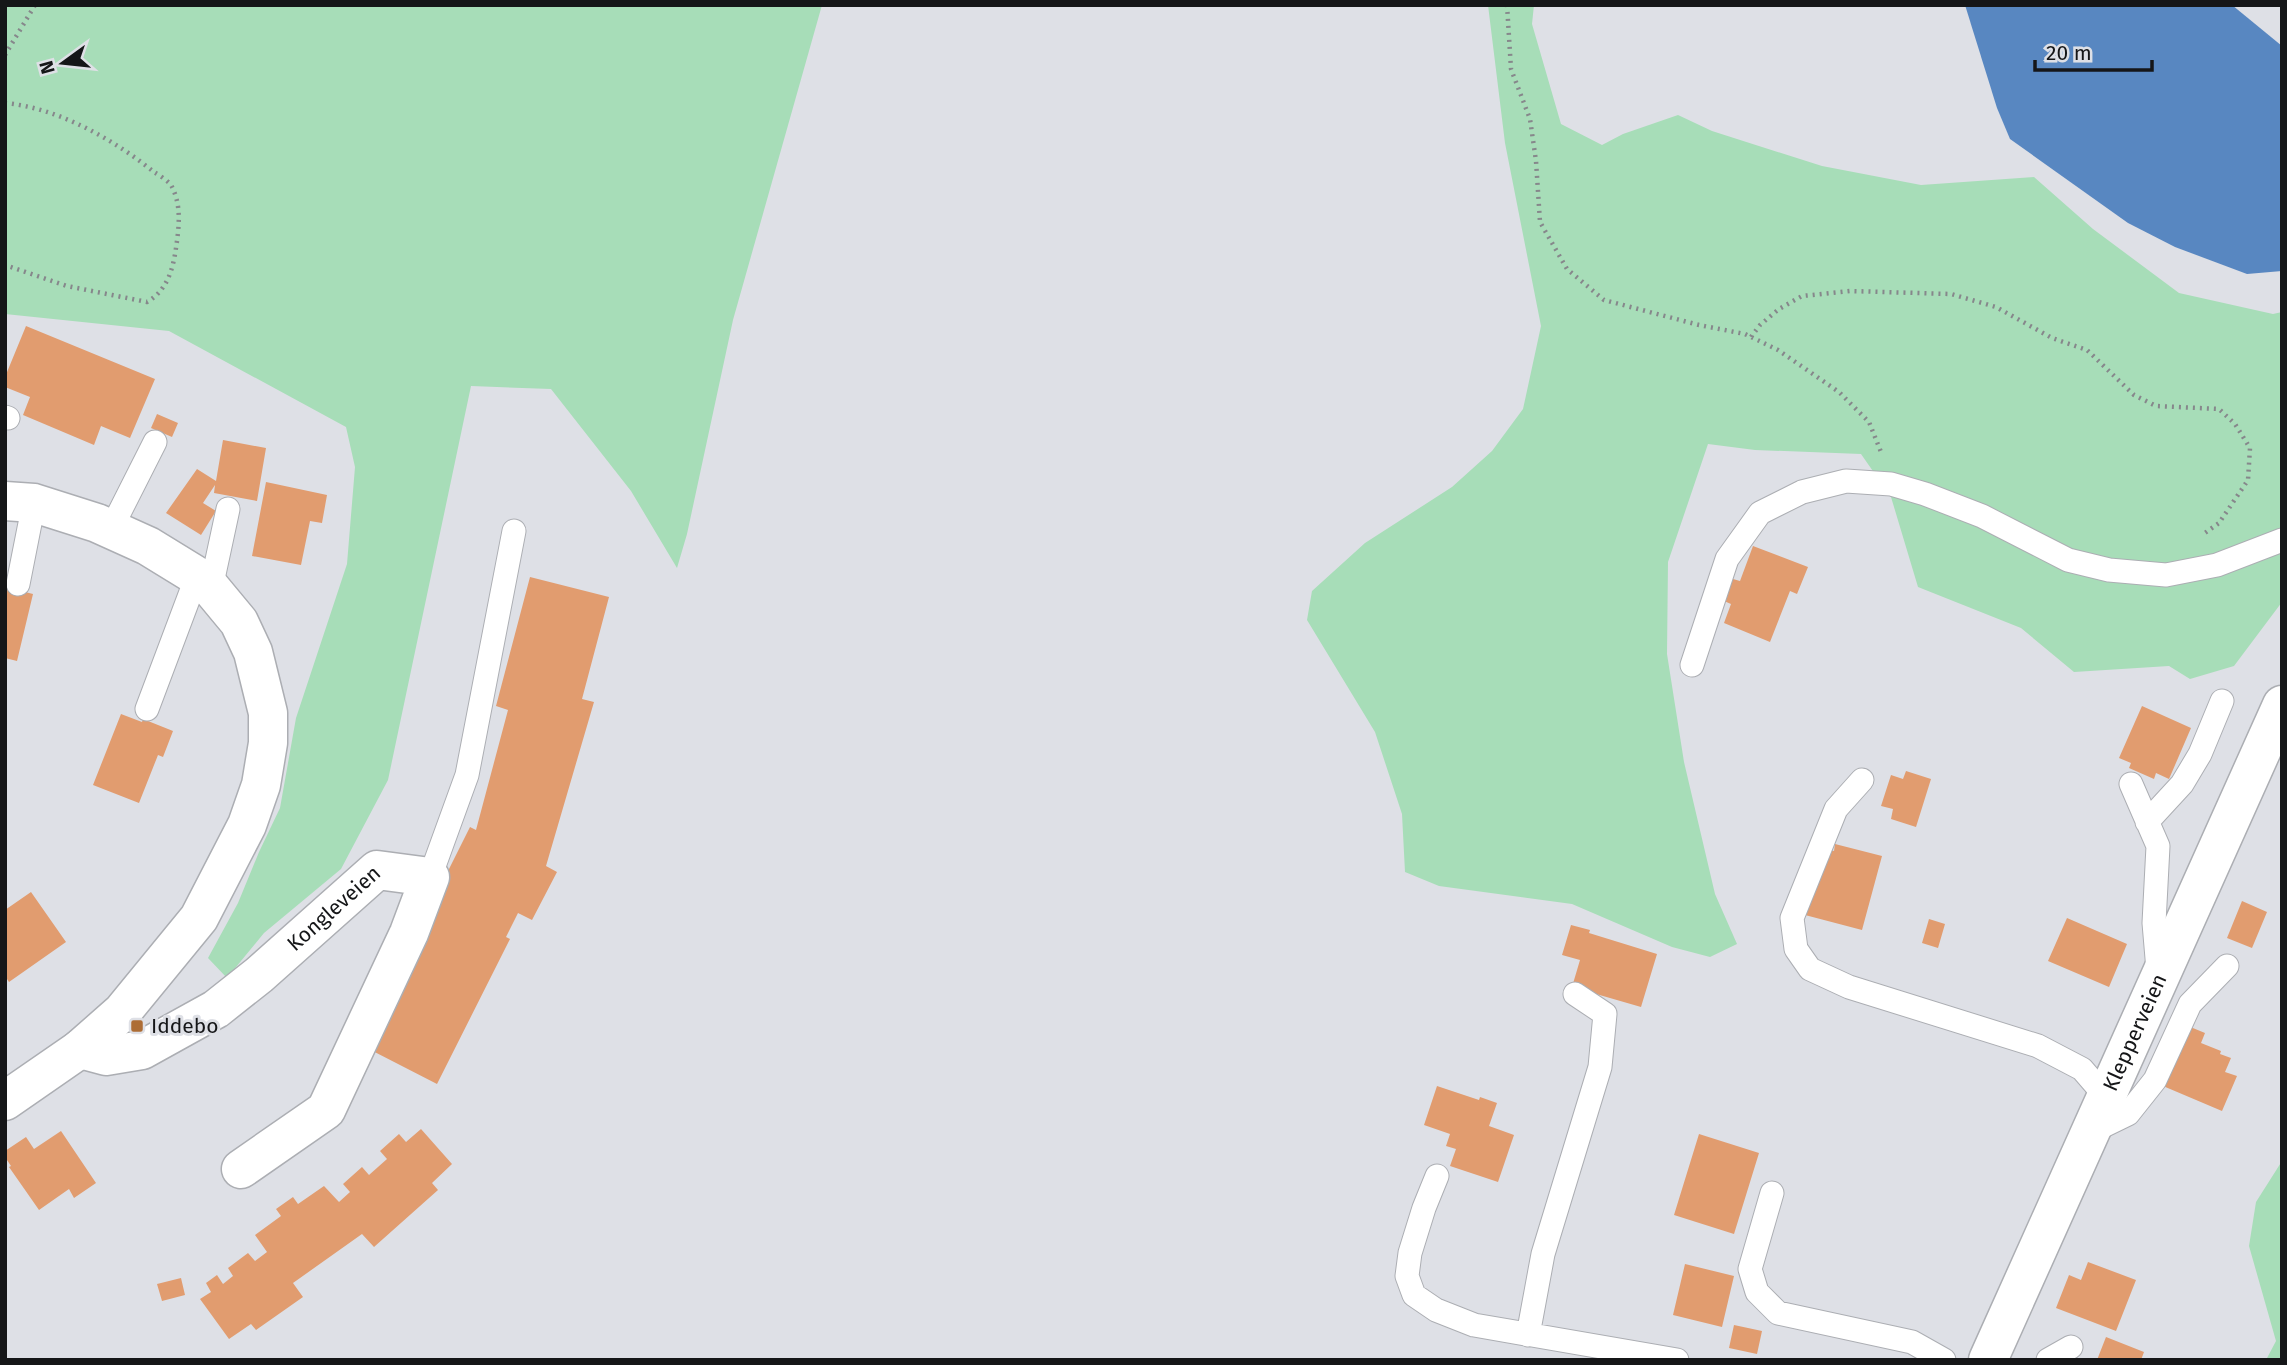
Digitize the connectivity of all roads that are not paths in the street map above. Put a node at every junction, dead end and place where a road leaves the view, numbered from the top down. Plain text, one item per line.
1 (155, 442) dead end
2 (20, 502) edge
3 (228, 509) dead end
4 (111, 529) junction
5 (514, 531) dead end
6 (2282, 540) edge
7 (204, 582) junction
8 (18, 584) dead end
9 (1692, 665) dead end
10 (2222, 701) dead end
11 (2282, 705) edge
12 (147, 709) dead end
13 (1863, 780) dead end
14 (2131, 784) dead end
15 (2147, 822) junction
16 (430, 877) junction
17 (2227, 966) dead end
18 (2159, 981) junction
19 (1575, 994) dead end
20 (80, 1049) junction
21 (2107, 1098) junction
22 (5, 1101) edge
23 (2091, 1132) junction
24 (242, 1169) dead end
25 (1437, 1176) dead end
26 (1772, 1193) dead end
27 (1528, 1335) junction
28 (2071, 1347) dead end
29 (1677, 1360) edge
30 (1944, 1360) edge
31 (1988, 1360) edge
32 (2048, 1360) edge

1 - 4 lane
2 - 4 street
2 - 8 lane
3 - 7 lane
4 - 7 street
5 - 16 lane
6 - 9 lane
7 - 12 lane
7 - 20 street
10 - 15 lane
11 - 18 street, Klepperveien
13 - 21 lane
14 - 15 lane
15 - 18 lane
16 - 20 street, Kongleveien
16 - 24 street
17 - 23 lane
18 - 21 street, Klepperveien
19 - 27 lane
20 - 22 street
21 - 23 street, Klepperveien
23 - 31 street, Klepperveien
25 - 27 lane
26 - 30 lane
27 - 29 lane
28 - 32 lane

